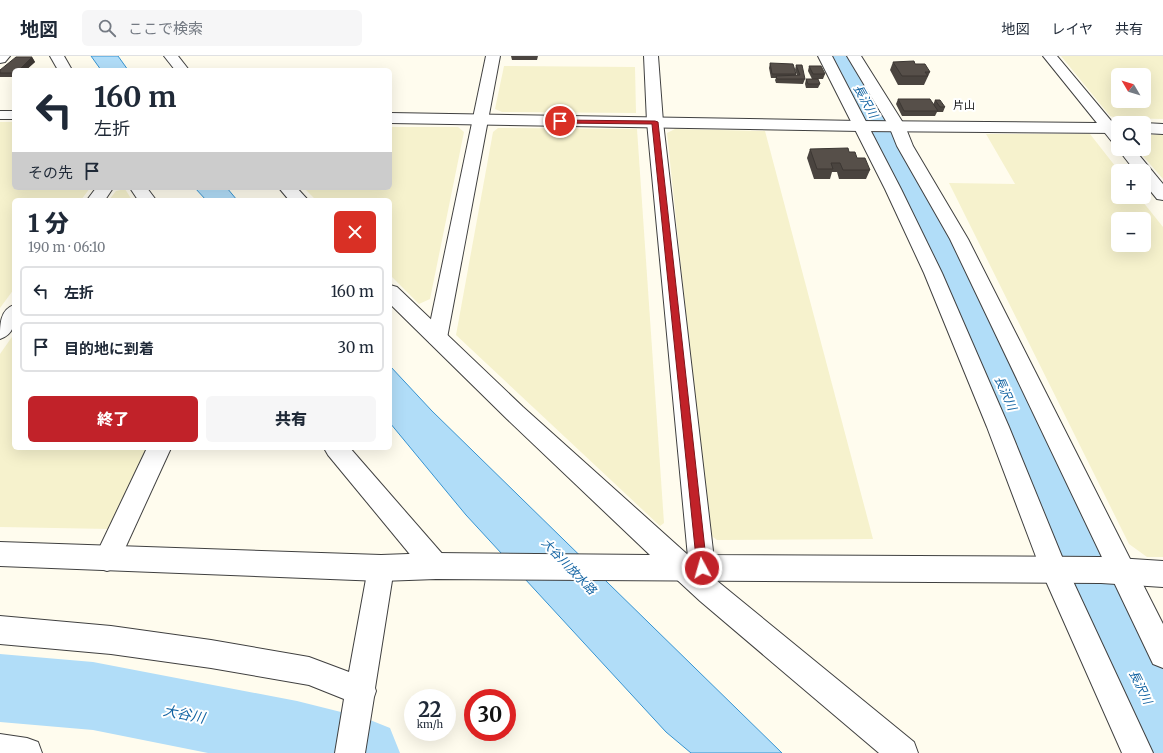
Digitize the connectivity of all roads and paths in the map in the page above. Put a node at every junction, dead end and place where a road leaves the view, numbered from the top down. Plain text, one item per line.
1 (3, 56) edge
2 (57, 56) edge
3 (170, 56) edge
4 (493, 56) edge
5 (651, 56) edge
6 (825, 56) edge
7 (854, 56) edge
8 (1050, 56) edge
9 (0, 59) edge
10 (64, 68) edge
11 (180, 68) edge
12 (0, 115) edge
13 (12, 115) edge
14 (392, 118) edge
15 (480, 120) junction
16 (655, 122) junction
17 (863, 126) junction
18 (894, 126) junction
19 (1111, 127) edge
20 (1151, 128) edge
21 (1163, 129) edge
22 (1111, 132) edge
23 (1132, 156) edge
24 (1138, 164) edge
25 (1151, 180) edge
26 (289, 190) edge
27 (1163, 195) edge
28 (297, 198) edge
29 (392, 294) edge
30 (12, 315) edge
31 (0, 331) edge
32 (437, 338) junction
33 (158, 450) edge
34 (338, 450) edge
35 (0, 554) edge
36 (107, 559) junction
37 (436, 566) junction
38 (381, 568) junction
39 (692, 568) junction
40 (1057, 570) junction
41 (1112, 571) junction
42 (1163, 574) edge
43 (0, 630) edge
44 (1163, 654) edge
45 (362, 691) junction
46 (0, 749) edge
47 (27, 753) edge
48 (350, 753) edge
49 (903, 753) edge
50 (1138, 753) edge

1 - 9 street
2 - 10 street
3 - 11 street
4 - 15 street
5 - 16 street
6 - 17 street
7 - 18 street
8 - 19 street
12 - 13 street
14 - 15 street
15 - 16 street
15 - 32 street
16 - 17 street
16 - 39 street
17 - 18 street
17 - 40 street
18 - 22 street
18 - 41 street
20 - 21 street
23 - 24 street
25 - 27 street
26 - 28 street
29 - 32 street
30 - 31 street
32 - 39 street
33 - 36 street
34 - 37 street
35 - 36 street
36 - 38 street
37 - 38 street
37 - 39 street
38 - 45 street
39 - 40 street
39 - 49 street
40 - 41 street
40 - 50 street
41 - 42 street
41 - 44 street
43 - 45 street
45 - 48 street
46 - 47 street

